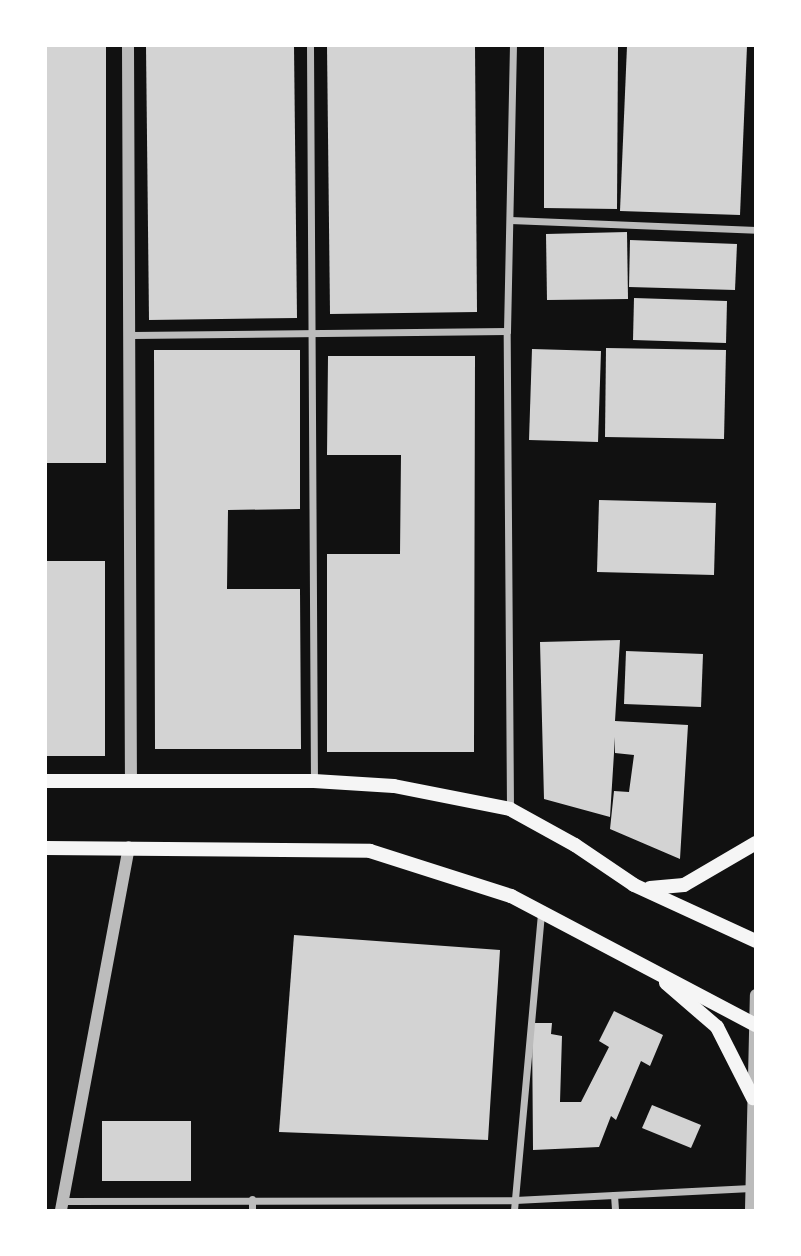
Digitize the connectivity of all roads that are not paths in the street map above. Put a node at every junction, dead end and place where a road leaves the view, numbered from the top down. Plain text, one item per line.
1 (128, 46) edge
2 (310, 46) edge
3 (513, 46) edge
4 (510, 220) junction
5 (755, 230) edge
6 (507, 331) junction
7 (313, 333) junction
8 (132, 335) junction
9 (131, 781) junction
10 (314, 781) junction
11 (46, 782) edge
12 (510, 809) junction
13 (755, 843) edge
14 (129, 847) junction
15 (46, 848) edge
16 (634, 885) junction
17 (541, 912) junction
18 (755, 941) edge
19 (644, 963) junction
20 (755, 995) edge
21 (754, 1024) edge
22 (752, 1098) junction
23 (751, 1188) junction
24 (614, 1195) junction
25 (252, 1199) junction
26 (515, 1200) junction
27 (62, 1206) edge
28 (252, 1210) edge
29 (513, 1210) edge
30 (615, 1210) edge
31 (751, 1210) edge

1 - 8 street
2 - 7 street
3 - 4 street
4 - 5 street
4 - 6 street
6 - 7 street
6 - 12 street
7 - 8 street
7 - 10 street
8 - 9 street
9 - 10 main road
9 - 11 main road
10 - 12 main road
12 - 16 main road
13 - 16 main road
14 - 15 main road
14 - 17 main road
14 - 27 street
16 - 18 main road
17 - 19 main road
17 - 26 street
19 - 21 main road
19 - 22 main road
20 - 21 street
21 - 22 street
22 - 23 street
23 - 24 street
23 - 31 street
24 - 26 street
24 - 30 street
25 - 26 street
25 - 27 street
25 - 28 street
26 - 29 street

